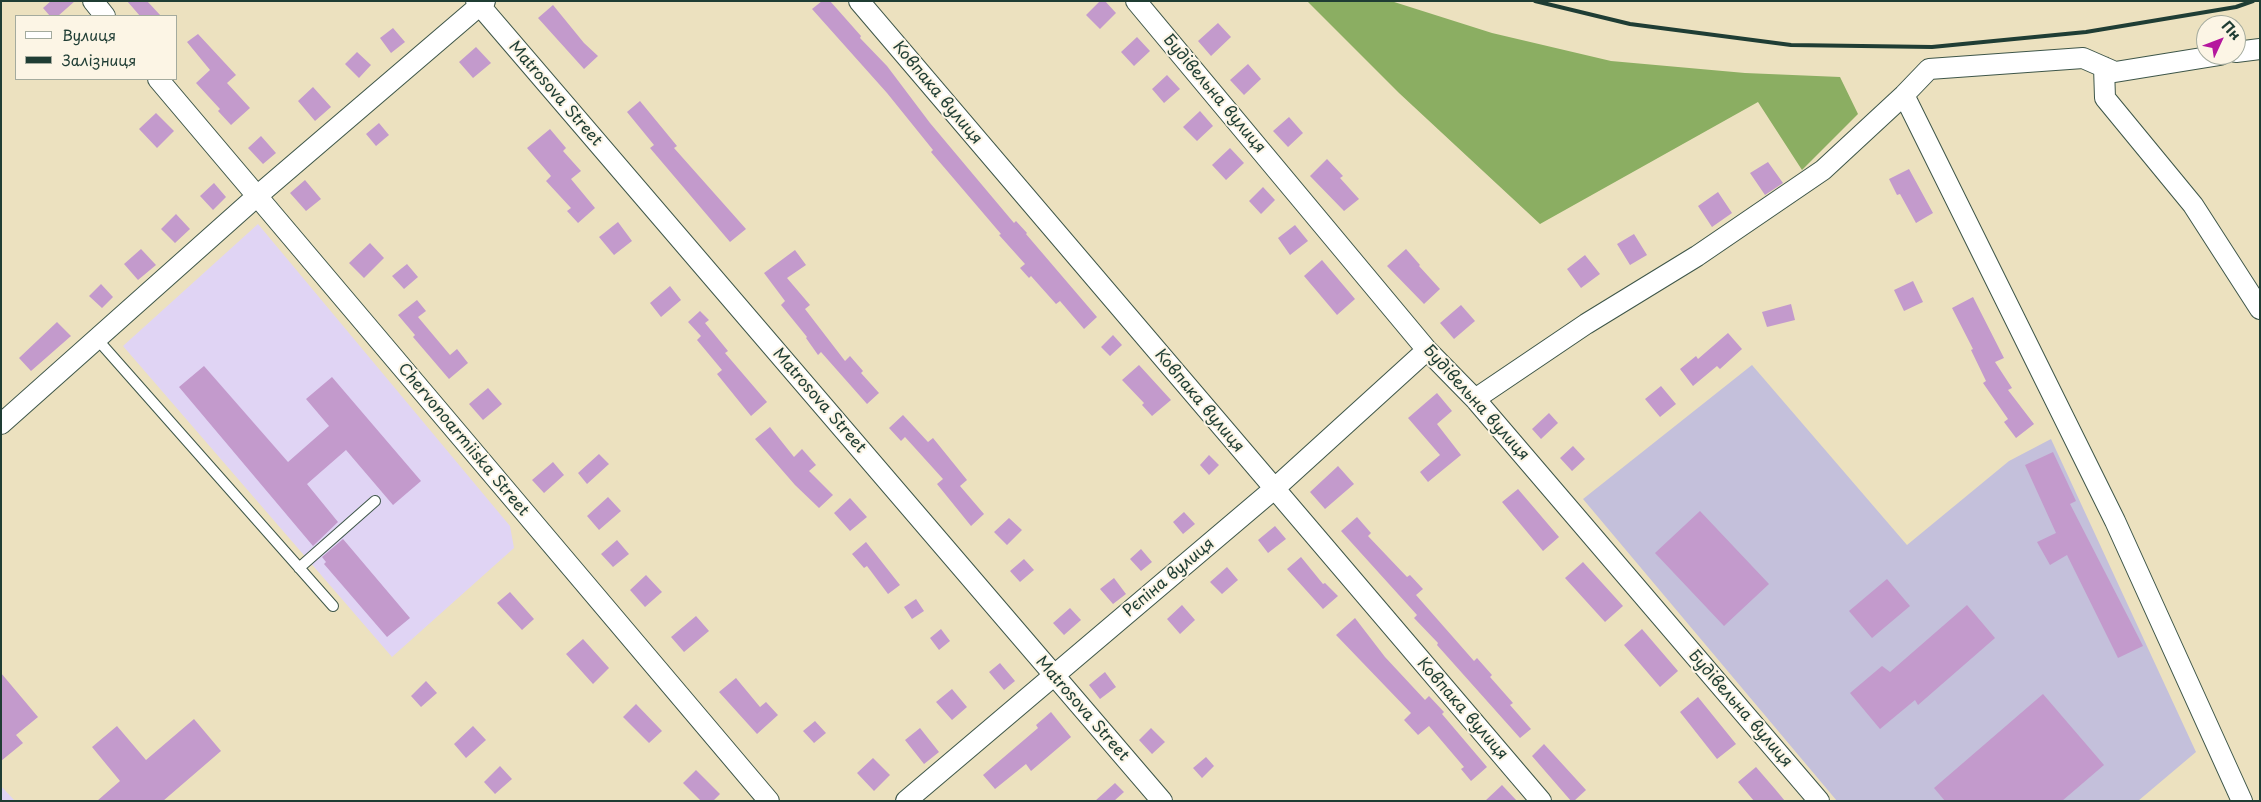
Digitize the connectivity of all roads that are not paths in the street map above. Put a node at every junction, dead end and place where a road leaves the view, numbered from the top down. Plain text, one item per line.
1 (93, 1) edge
2 (859, 1) edge
3 (1136, 1) edge
4 (480, 3) edge
5 (105, 15) edge
6 (2260, 49) edge
7 (2246, 51) edge
8 (2196, 59) edge
9 (2104, 67) junction
10 (159, 80) edge
11 (1904, 95) junction
12 (256, 196) junction
13 (2260, 309) edge
14 (97, 339) junction
15 (1427, 350) junction
16 (1475, 399) junction
17 (1, 424) edge
18 (1274, 489) junction
19 (374, 500) dead end
20 (299, 568) junction
21 (333, 606) dead end
22 (1054, 676) junction
23 (769, 801) edge
24 (906, 801) edge
25 (1162, 801) edge
26 (1541, 801) edge
27 (1819, 801) edge
28 (2242, 801) edge

1 - 5 street
2 - 18 street, Ковпака вулиця
3 - 15 street, Будівельна вулиця
4 - 12 street
4 - 22 street, Matrosova Street
6 - 7 street
8 - 9 street
9 - 11 street
9 - 13 street
10 - 12 street, Chervonoarmiiska Street
11 - 16 street
11 - 28 street
12 - 14 street
12 - 23 street, Chervonoarmiiska Street
14 - 17 street
14 - 20 lane
15 - 16 street, Будівельна вулиця
15 - 18 street, Рєпіна вулиця
16 - 27 street, Будівельна вулиця
18 - 22 street, Рєпіна вулиця
18 - 26 street, Ковпака вулиця
19 - 20 lane
20 - 21 lane
22 - 24 street, Рєпіна вулиця
22 - 25 street, Matrosova Street

